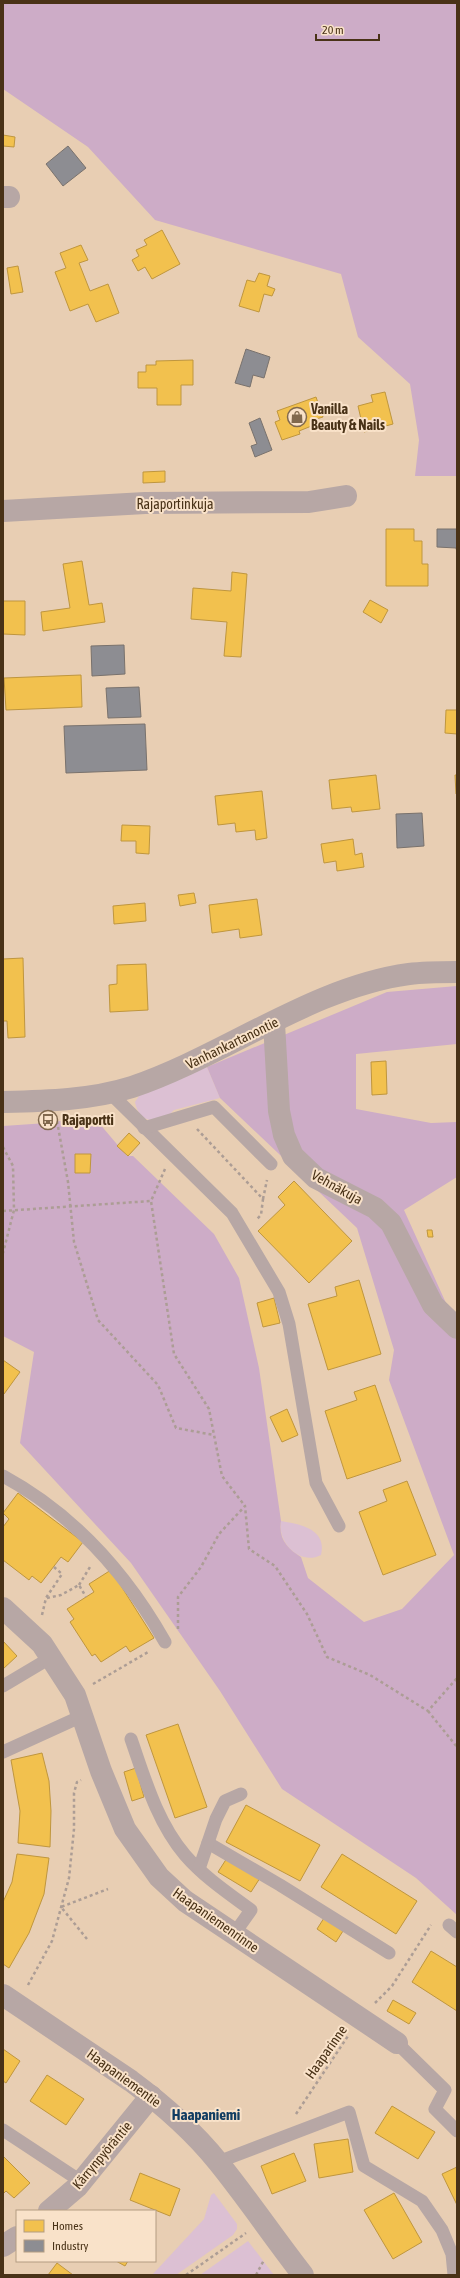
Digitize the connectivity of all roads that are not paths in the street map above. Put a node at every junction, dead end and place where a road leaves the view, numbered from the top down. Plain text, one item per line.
1 (346, 496) dead end
2 (3, 511) edge
3 (457, 972) edge
4 (274, 1023) junction
5 (109, 1092) junction
6 (3, 1102) edge
7 (144, 1128) junction
8 (271, 1164) dead end
9 (457, 1328) edge
10 (3, 1476) edge
11 (339, 1526) dead end
12 (3, 1608) edge
13 (165, 1642) road end
14 (50, 1658) junction
15 (3, 1686) edge
16 (82, 1716) junction
17 (131, 1739) dead end
18 (3, 1752) edge
19 (241, 1794) dead end
20 (208, 1843) junction
21 (199, 1869) junction
22 (234, 1934) junction
23 (389, 1953) dead end
24 (8, 1998) edge
25 (397, 2043) joint
26 (152, 2096) junction
27 (3, 2130) edge
28 (457, 2131) edge
29 (218, 2162) junction
30 (82, 2182) junction
31 (50, 2210) edge
32 (16, 2238) edge
33 (3, 2246) edge
34 (303, 2275) edge
35 (454, 2275) edge

1 - 2 street, Rajaportinkuja
3 - 4 street, Vanhankartanontie
4 - 5 street, Vanhankartanontie
4 - 9 street, Vehnäkuja
5 - 6 street, Vanhankartanontie
5 - 7 lane
7 - 8 lane
7 - 11 lane
10 - 13 lane
12 - 14 street, Haapaniemenrinne
14 - 15 lane
14 - 16 street, Haapaniemenrinne
16 - 18 lane
16 - 22 street, Haapaniemenrinne
17 - 21 lane
19 - 20 lane
20 - 21 lane
20 - 23 lane
21 - 22 lane
22 - 25 street, Haapaniemenrinne
24 - 26 street, Haapaniementie
25 - 28 lane
26 - 29 street, Haapaniementie
26 - 30 street, Kärrynpyöräntie
27 - 30 lane
29 - 34 street, Haapaniementie
29 - 35 lane
30 - 31 street, Kärrynpyöräntie
32 - 33 street

